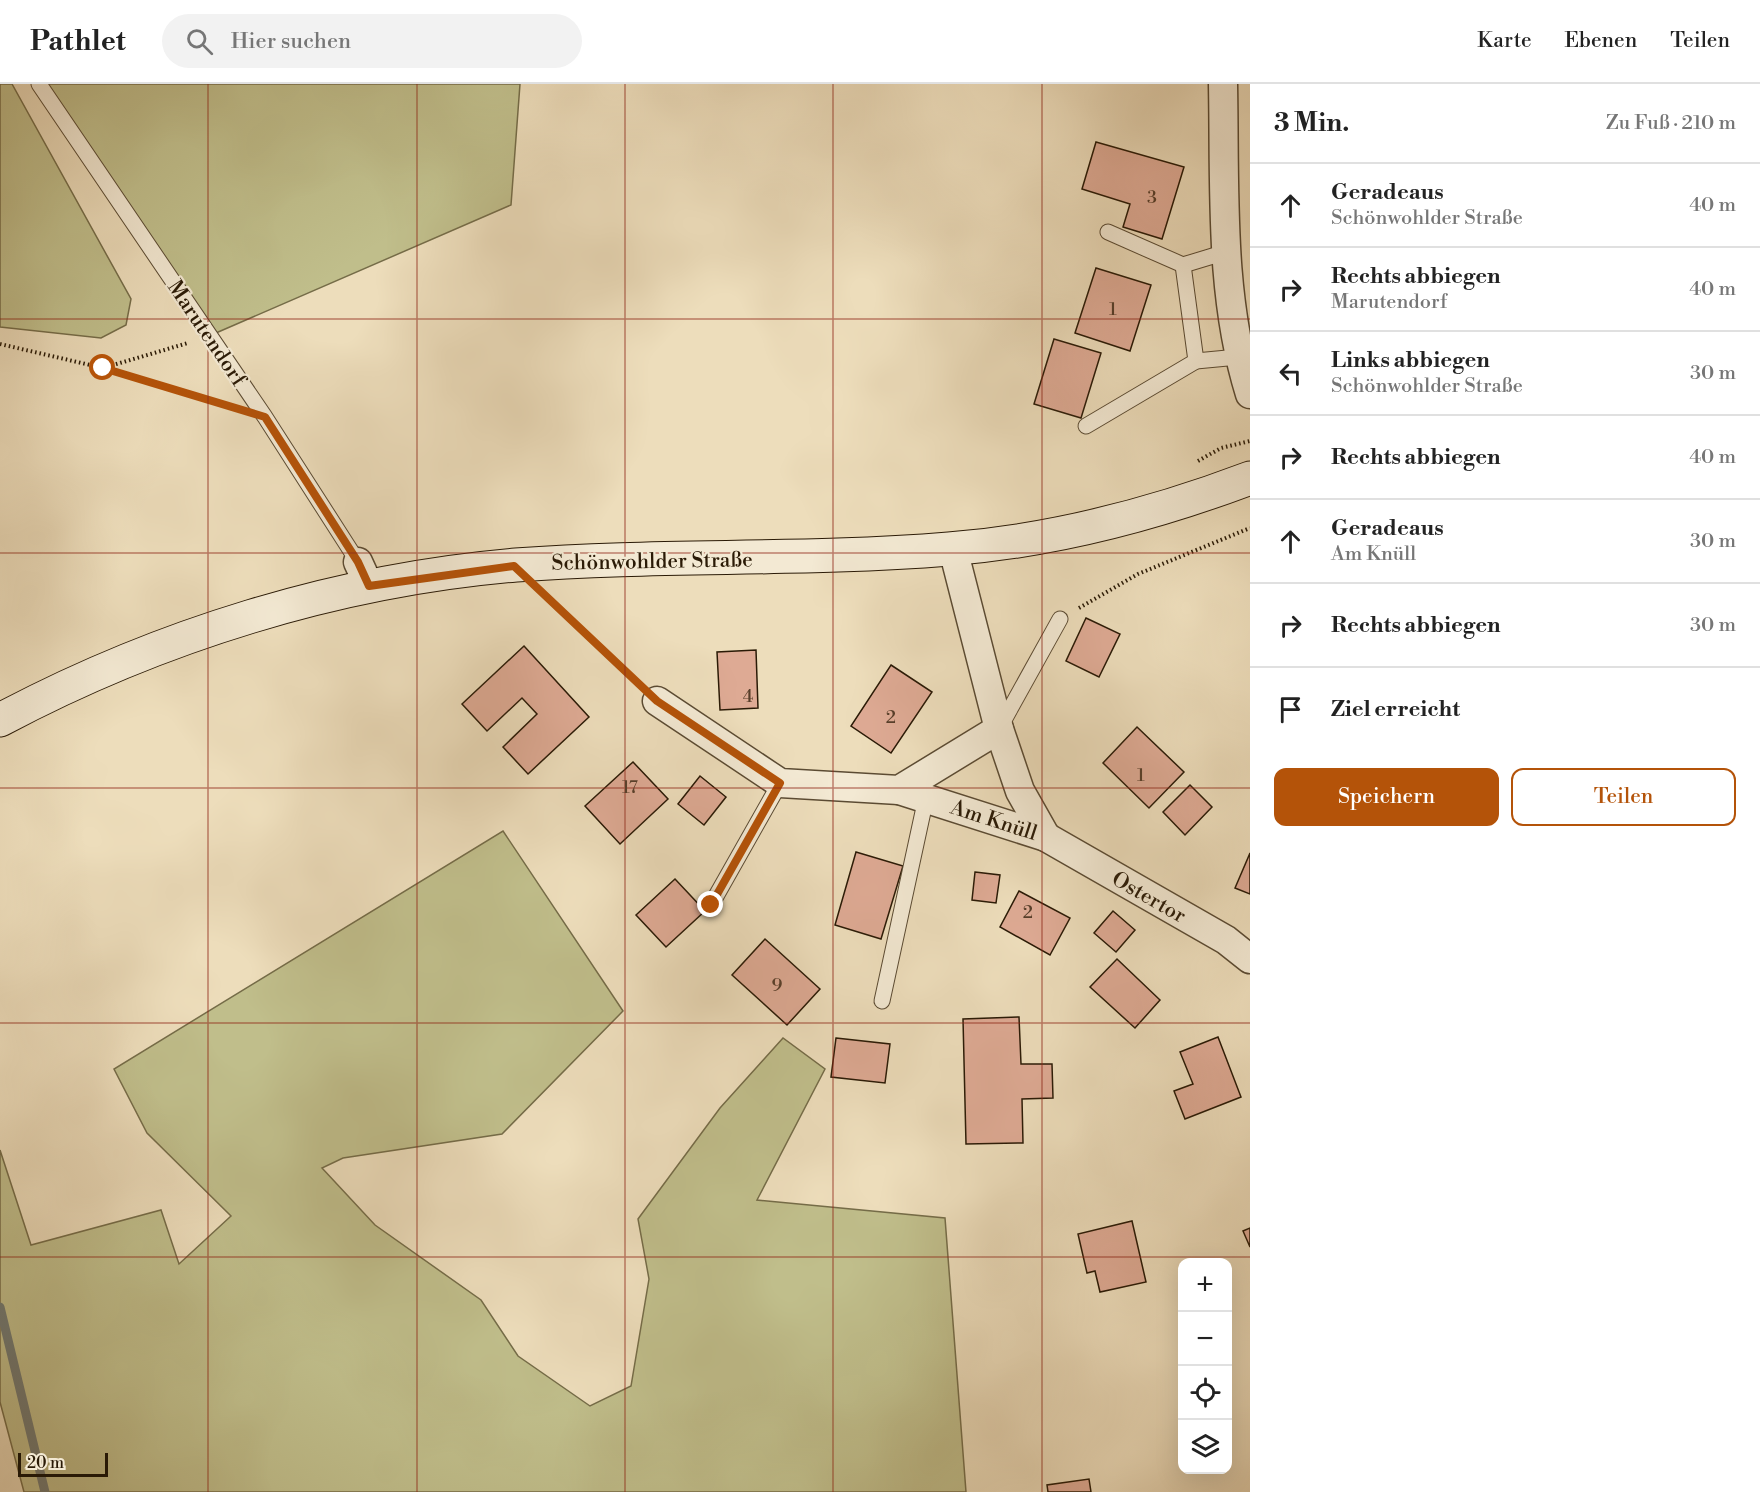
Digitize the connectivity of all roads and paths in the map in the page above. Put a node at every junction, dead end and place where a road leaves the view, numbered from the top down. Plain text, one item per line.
1 (39, 84) edge
2 (1223, 84) edge
3 (1238, 206) edge
4 (1108, 232) dead end
5 (1226, 252) junction
6 (1183, 264) junction
7 (209, 336) junction
8 (0, 344) edge
9 (1238, 357) junction
10 (1196, 362) junction
11 (103, 368) junction
12 (1250, 393) edge
13 (265, 417) junction
14 (1086, 426) dead end
15 (1250, 478) edge
16 (1250, 528) edge
17 (953, 549) junction
18 (514, 566) junction
19 (363, 574) junction
20 (1060, 618) joint
21 (657, 701) joint
22 (0, 720) edge
23 (999, 729) junction
24 (780, 783) junction
25 (913, 794) junction
26 (1046, 837) junction
27 (711, 905) dead end
28 (1250, 959) edge
29 (882, 1001) dead end

1 - 7 lane, Marutendorf
2 - 3 street
3 - 5 street
4 - 6 lane
5 - 6 lane
5 - 9 street
6 - 10 lane
7 - 11 path
7 - 13 lane, Marutendorf
8 - 11 path
9 - 10 lane
9 - 12 street
10 - 14 lane
11 - 13 path
13 - 19 lane, Marutendorf
15 - 17 street, Schönwohlder Straße
16 - 20 path
17 - 18 street, Schönwohlder Straße
17 - 23 street, Am Knüll
18 - 19 street, Schönwohlder Straße
18 - 21 path
19 - 22 street, Schönwohlder Straße
20 - 23 lane
21 - 24 street
23 - 25 street
23 - 26 street, Am Knüll
24 - 25 street, Am Knüll
24 - 27 lane
25 - 26 street, Am Knüll
25 - 29 lane
26 - 28 street, Ostertor

